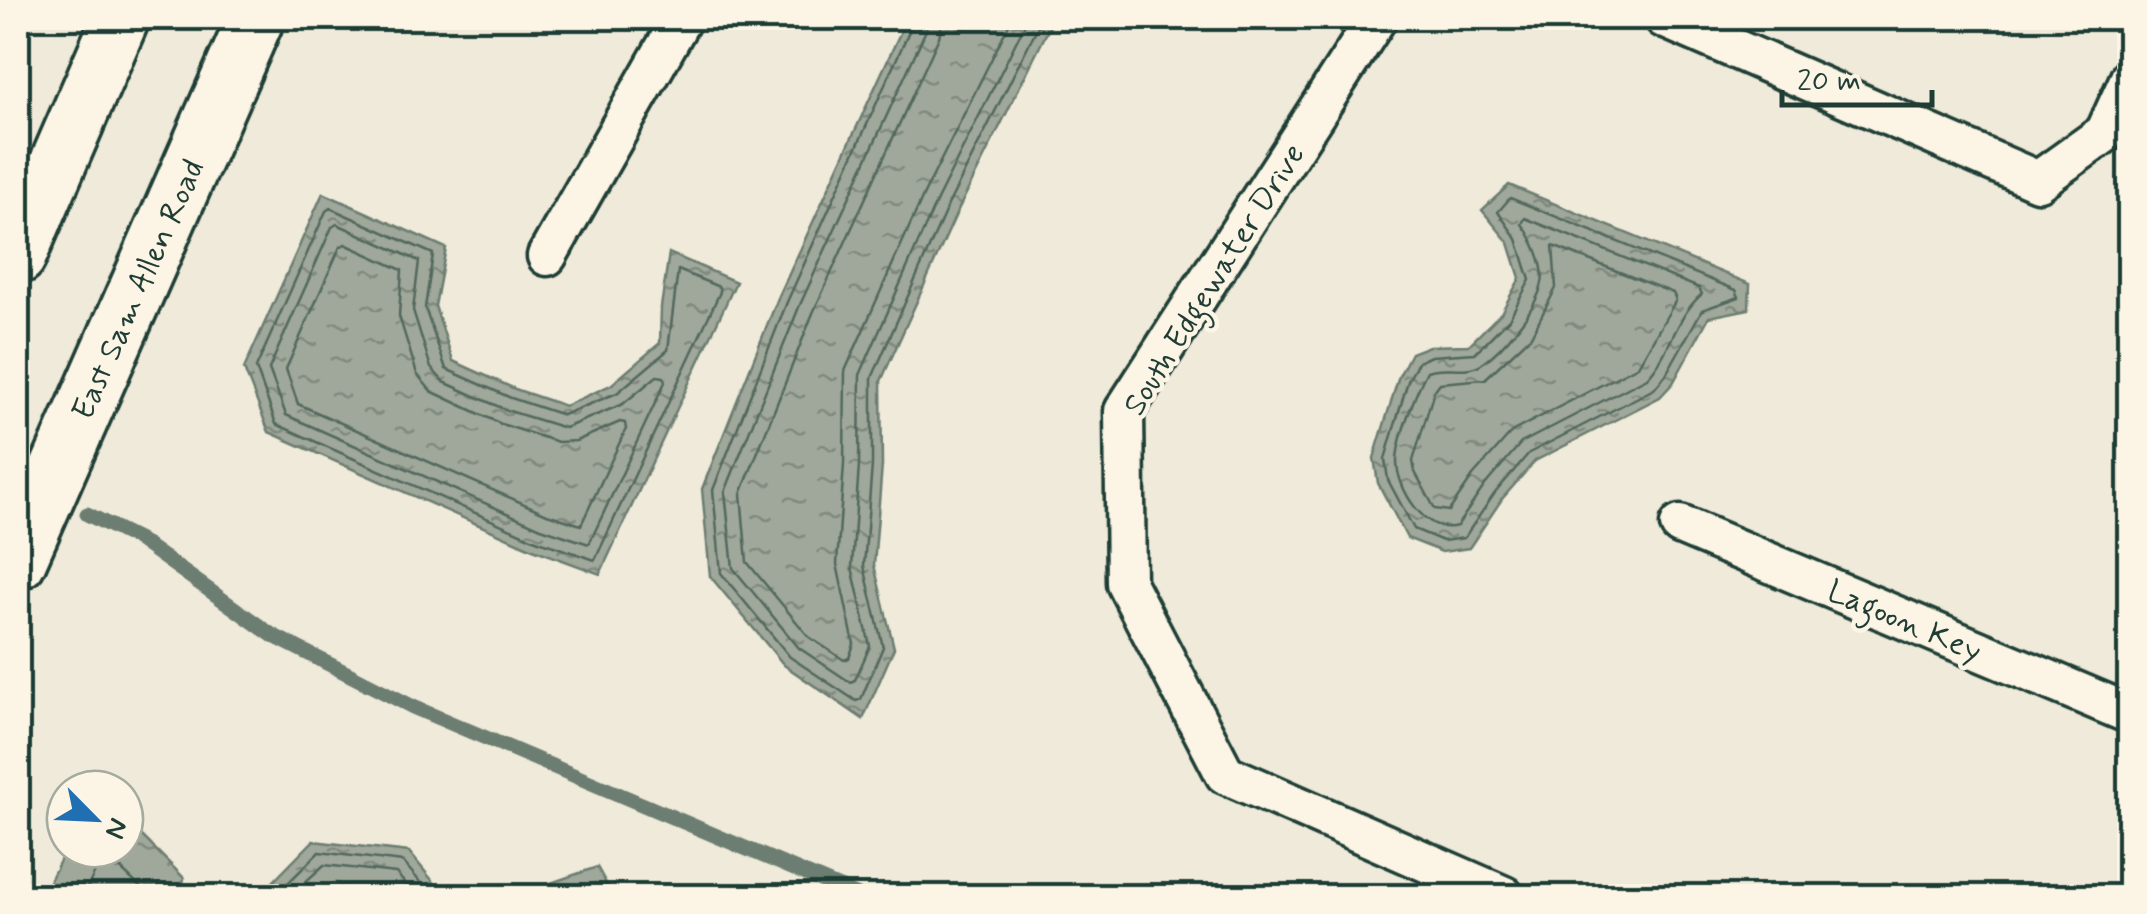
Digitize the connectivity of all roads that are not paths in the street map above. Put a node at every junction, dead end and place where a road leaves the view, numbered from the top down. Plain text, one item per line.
1 (121, 18) edge
2 (256, 18) edge
3 (682, 18) edge
4 (1377, 18) edge
5 (1664, 18) edge
6 (2130, 78) edge
7 (18, 256) edge
8 (547, 256) dead end
9 (1680, 525) dead end
10 (18, 561) edge
11 (2130, 714) edge
12 (1504, 896) edge

1 - 7 main road
2 - 10 main road, East Sam Allen Road
3 - 8 street
4 - 12 street, South Edgewater Drive
5 - 6 street
9 - 11 street, Lagoon Key

